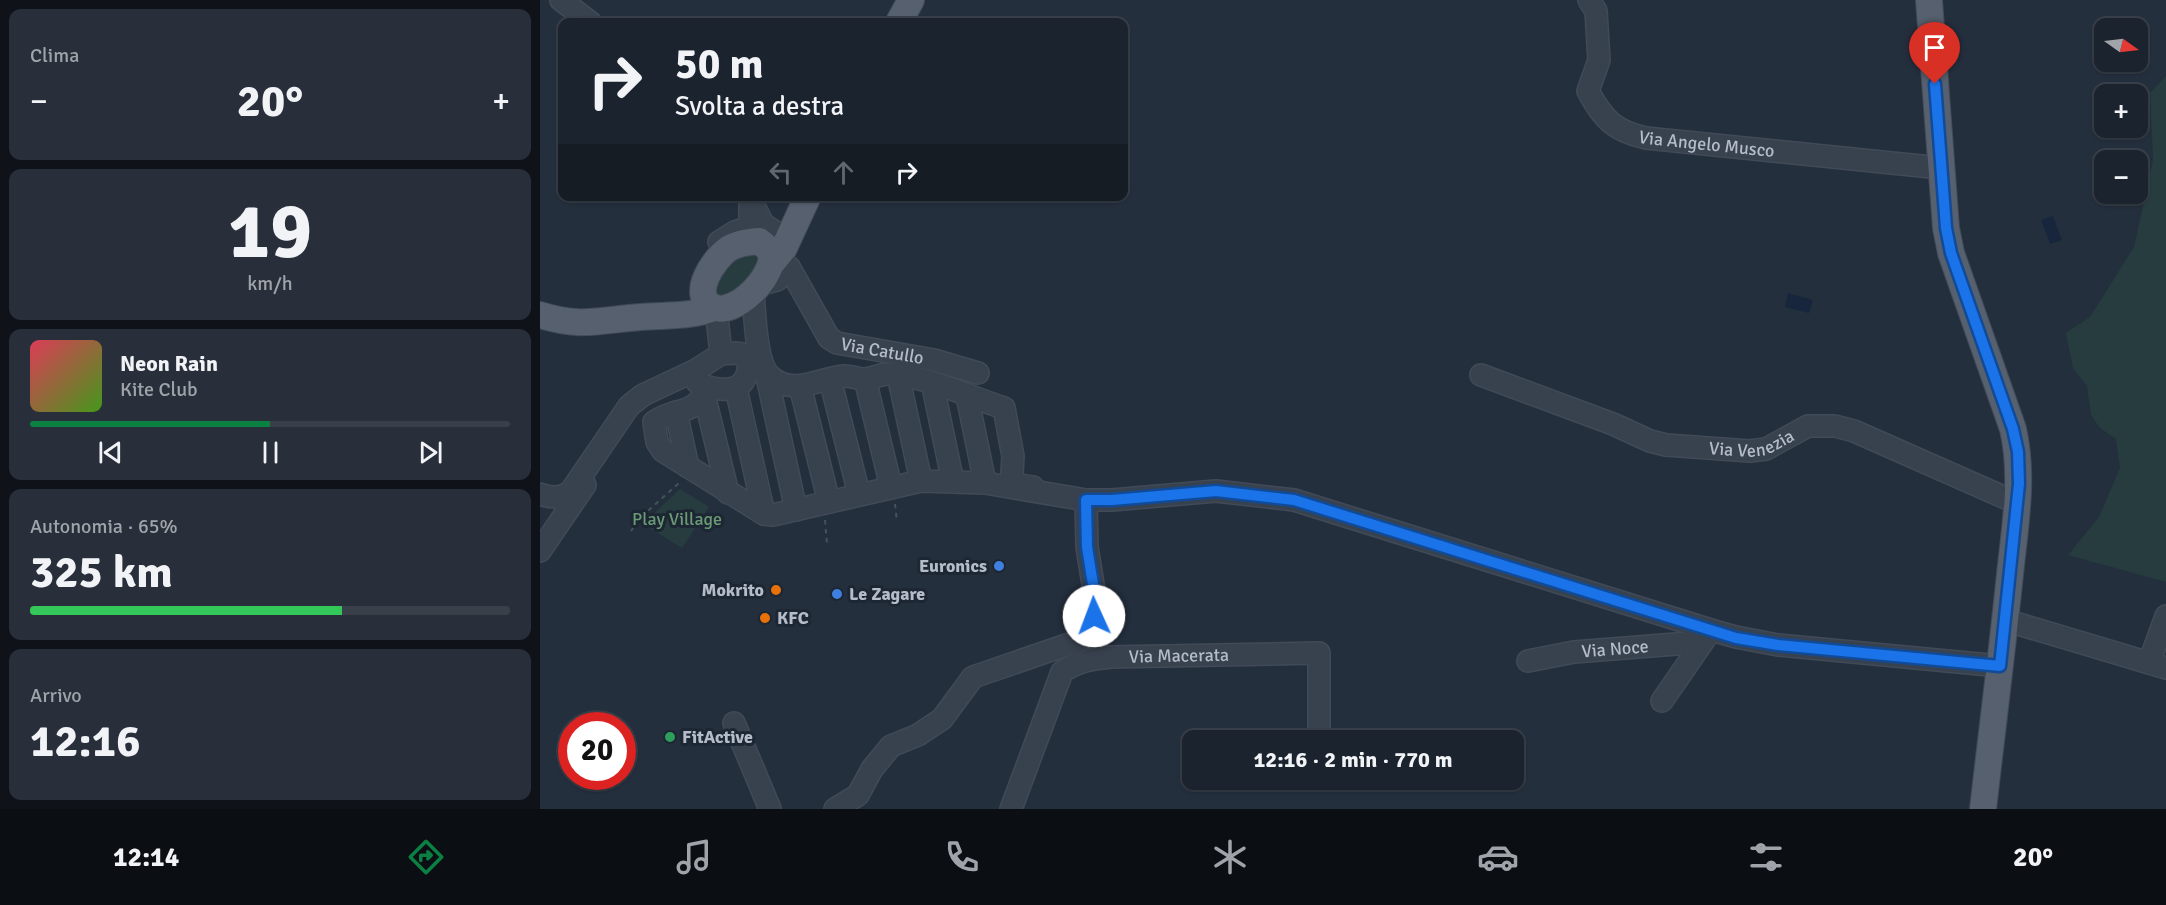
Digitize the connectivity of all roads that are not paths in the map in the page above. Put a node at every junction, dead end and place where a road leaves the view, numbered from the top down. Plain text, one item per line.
1 (561, 0) edge
2 (911, 0) edge
3 (1589, 0) edge
4 (1929, 0) edge
5 (585, 18) edge
6 (901, 18) edge
7 (1941, 168) junction
8 (750, 201) edge
9 (752, 201) edge
10 (799, 201) edge
11 (806, 201) edge
12 (767, 236) junction
13 (705, 278) junction
14 (762, 280) junction
15 (715, 308) junction
16 (540, 315) edge
17 (638, 317) junction
18 (752, 351) junction
19 (721, 354) junction
20 (766, 372) junction
21 (978, 373) dead end
22 (898, 375) junction
23 (1481, 375) dead end
24 (831, 379) junction
25 (865, 379) junction
26 (932, 382) junction
27 (700, 383) junction
28 (800, 386) junction
29 (736, 388) junction
30 (967, 396) junction
31 (598, 454) junction
32 (921, 481) junction
33 (953, 482) junction
34 (986, 483) junction
35 (891, 487) junction
36 (728, 493) junction
37 (859, 494) junction
38 (544, 495) edge
39 (1086, 500) junction
40 (826, 502) junction
41 (2017, 503) junction
42 (796, 510) junction
43 (764, 514) junction
44 (556, 527) junction
45 (540, 551) edge
46 (2166, 616) edge
47 (2005, 620) junction
48 (1707, 636) junction
49 (1528, 661) dead end
50 (2000, 666) junction
51 (2157, 666) edge
52 (1662, 701) dead end
53 (734, 723) dead end
54 (1319, 730) edge
55 (770, 809) edge
56 (835, 809) edge
57 (1011, 809) edge
58 (1983, 809) edge

1 - 5 street
2 - 6 main road
3 - 7 street, Via Angelo Musco
4 - 7 main road
7 - 41 main road
8 - 13 street
9 - 12 street
10 - 12 main road
11 - 14 main road
12 - 13 main road
12 - 14 main road
13 - 15 main road
13 - 17 main road
14 - 15 main road
14 - 18 street
14 - 21 street, Via Catullo
15 - 17 main road
15 - 19 street
16 - 17 main road
18 - 19 street
18 - 20 street
18 - 29 street
19 - 27 street
20 - 28 street
20 - 42 street
22 - 25 street
22 - 26 street
22 - 32 street
23 - 41 street, Via Venezia
24 - 25 street
24 - 28 street
24 - 37 street
25 - 35 street
26 - 30 street
26 - 33 street
27 - 29 street
27 - 31 street
27 - 36 street
27 - 36 street
28 - 40 street
29 - 43 street
30 - 34 street
30 - 39 street
31 - 38 street
31 - 44 street
32 - 33 street
32 - 35 street
33 - 34 street
34 - 39 street
35 - 37 street
36 - 43 street
37 - 40 street
38 - 44 street
39 - 48 street
39 - 56 street
40 - 42 street
41 - 47 main road
42 - 43 street
44 - 45 street
46 - 51 street
47 - 50 main road
47 - 51 street
48 - 49 street, Via Noce
48 - 50 street
48 - 52 street
50 - 58 main road
53 - 55 street
54 - 57 street, Via Macerata

